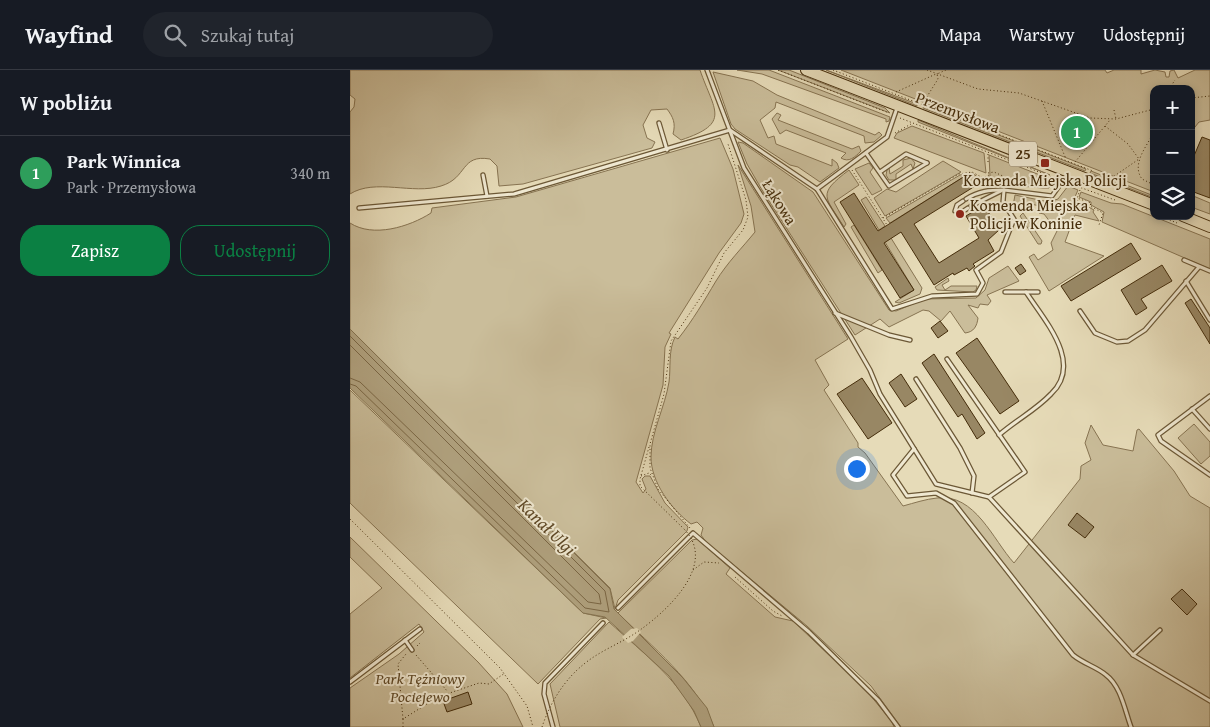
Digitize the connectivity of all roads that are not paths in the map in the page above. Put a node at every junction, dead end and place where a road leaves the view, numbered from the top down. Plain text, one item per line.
1 (707, 70) edge
2 (806, 70) edge
3 (896, 110) junction
4 (659, 122) dead end
5 (730, 130) junction
6 (667, 150) junction
7 (866, 153) junction
8 (880, 172) junction
9 (483, 175) dead end
10 (1066, 177) junction
11 (817, 189) junction
12 (1004, 190) junction
13 (487, 196) junction
14 (1150, 204) edge
15 (359, 208) dead end
16 (1193, 220) edge
17 (1210, 227) edge
18 (1184, 260) dead end
19 (1199, 267) junction
20 (1210, 271) edge
21 (1186, 280) junction
22 (1005, 292) dead end
23 (1026, 292) junction
24 (1038, 292) dead end
25 (1080, 311) dead end
26 (834, 312) junction
27 (1210, 320) edge
28 (910, 340) dead end
29 (947, 359) dead end
30 (916, 379) dead end
31 (1210, 396) edge
32 (1192, 409) junction
33 (1210, 429) edge
34 (1000, 435) junction
35 (914, 449) junction
36 (1210, 475) edge
37 (972, 493) junction
38 (989, 497) junction
39 (618, 608) dead end
40 (603, 623) dead end
41 (420, 629) dead end
42 (1160, 630) dead end
43 (405, 640) junction
44 (412, 650) road end
45 (1133, 655) junction
46 (350, 682) edge
47 (1210, 702) edge
48 (553, 727) edge
49 (898, 727) edge
50 (1131, 727) edge

1 - 5 lane, Łąkowa
2 - 3 main road, Przemysłowa / 25
3 - 7 lane
3 - 10 main road, Przemysłowa / 25
4 - 6 lane
5 - 6 lane
5 - 11 lane
5 - 26 lane, Łąkowa
6 - 13 lane
7 - 8 lane
7 - 11 lane
8 - 8 lane
9 - 13 lane
10 - 12 lane
10 - 14 main road, Przemysłowa / 25
11 - 12 lane
12 - 12 lane
13 - 15 lane
16 - 17 main road
18 - 19 lane
19 - 20 lane
19 - 21 lane
21 - 25 lane
21 - 27 lane
22 - 23 lane
23 - 24 lane
23 - 34 lane
26 - 28 lane
26 - 35 lane, Łąkowa
29 - 34 lane
30 - 37 lane
31 - 32 lane
32 - 33 lane
32 - 36 lane
34 - 38 lane
35 - 37 lane, Łąkowa
35 - 50 lane
37 - 38 lane, Łąkowa
38 - 45 lane
39 - 49 lane
40 - 48 lane
41 - 43 lane
42 - 45 lane
43 - 44 lane
43 - 46 lane
45 - 47 lane

